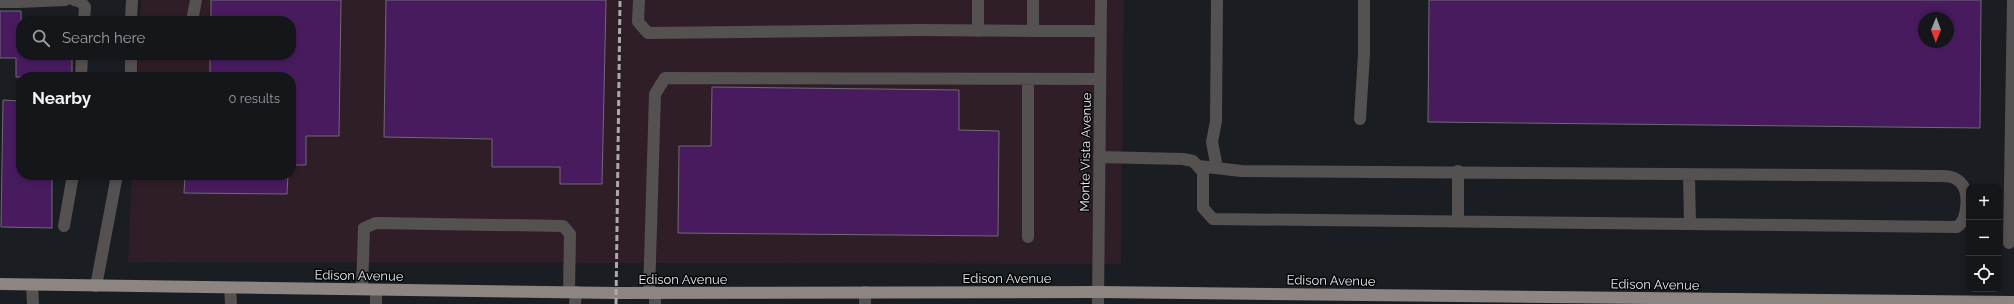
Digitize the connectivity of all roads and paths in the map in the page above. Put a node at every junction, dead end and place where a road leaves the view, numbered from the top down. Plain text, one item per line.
1 (65, 0) edge
2 (74, 0) edge
3 (132, 0) edge
4 (196, 0) edge
5 (639, 0) edge
6 (978, 0) edge
7 (1033, 0) edge
8 (1101, 0) edge
9 (1217, 0) edge
10 (1364, 0) edge
11 (2013, 0) edge
12 (19, 1) edge
13 (0, 2) edge
14 (84, 16) edge
15 (132, 16) edge
16 (193, 16) edge
17 (978, 31) junction
18 (1033, 31) junction
19 (1100, 31) junction
20 (82, 60) edge
21 (131, 60) edge
22 (81, 72) edge
23 (131, 72) edge
24 (1028, 79) junction
25 (1100, 79) junction
26 (1360, 119) dead end
27 (1099, 157) junction
28 (1199, 166) junction
29 (1217, 168) junction
30 (1458, 171) junction
31 (1689, 175) junction
32 (72, 180) edge
33 (116, 180) edge
34 (1966, 194) edge
35 (2004, 195) edge
36 (1966, 202) edge
37 (1458, 222) junction
38 (1690, 224) junction
39 (64, 226) dead end
40 (1028, 237) dead end
41 (2009, 243) dead end
42 (0, 284) edge
43 (32, 285) junction
44 (96, 286) junction
45 (230, 288) junction
46 (362, 290) junction
47 (376, 290) junction
48 (573, 296) edge
49 (653, 297) edge
50 (865, 298) edge
51 (1098, 298) edge
52 (1711, 301) edge
53 (2014, 302) edge
54 (33, 304) edge
55 (231, 304) edge
56 (376, 304) edge

1 - 12 street
2 - 14 street
3 - 15 street
4 - 16 street
5 - 17 street
6 - 17 street
7 - 18 street
8 - 19 street, Monte Vista Avenue
9 - 29 street
10 - 26 street
11 - 35 street
12 - 13 street
17 - 18 street
18 - 19 street
19 - 25 street, Monte Vista Avenue
20 - 22 street
21 - 23 street
24 - 25 street
24 - 40 street
24 - 49 street
25 - 27 street, Monte Vista Avenue
27 - 28 street
27 - 51 street, Monte Vista Avenue
28 - 29 street
28 - 37 street
29 - 30 street
30 - 31 street
30 - 37 street
31 - 34 street
31 - 38 street
32 - 39 street
33 - 44 street
35 - 41 street
36 - 38 street
37 - 38 street
42 - 43 main road, Edison Avenue
43 - 44 main road, Edison Avenue
43 - 54 street
44 - 45 main road, Edison Avenue
45 - 46 main road, Edison Avenue
45 - 55 street
46 - 47 main road, Edison Avenue
46 - 48 street
47 - 48 main road, Edison Avenue
47 - 56 street
48 - 49 main road, Edison Avenue
49 - 50 main road, Edison Avenue
50 - 51 main road, Edison Avenue
51 - 52 main road, Edison Avenue
52 - 53 main road, Edison Avenue

